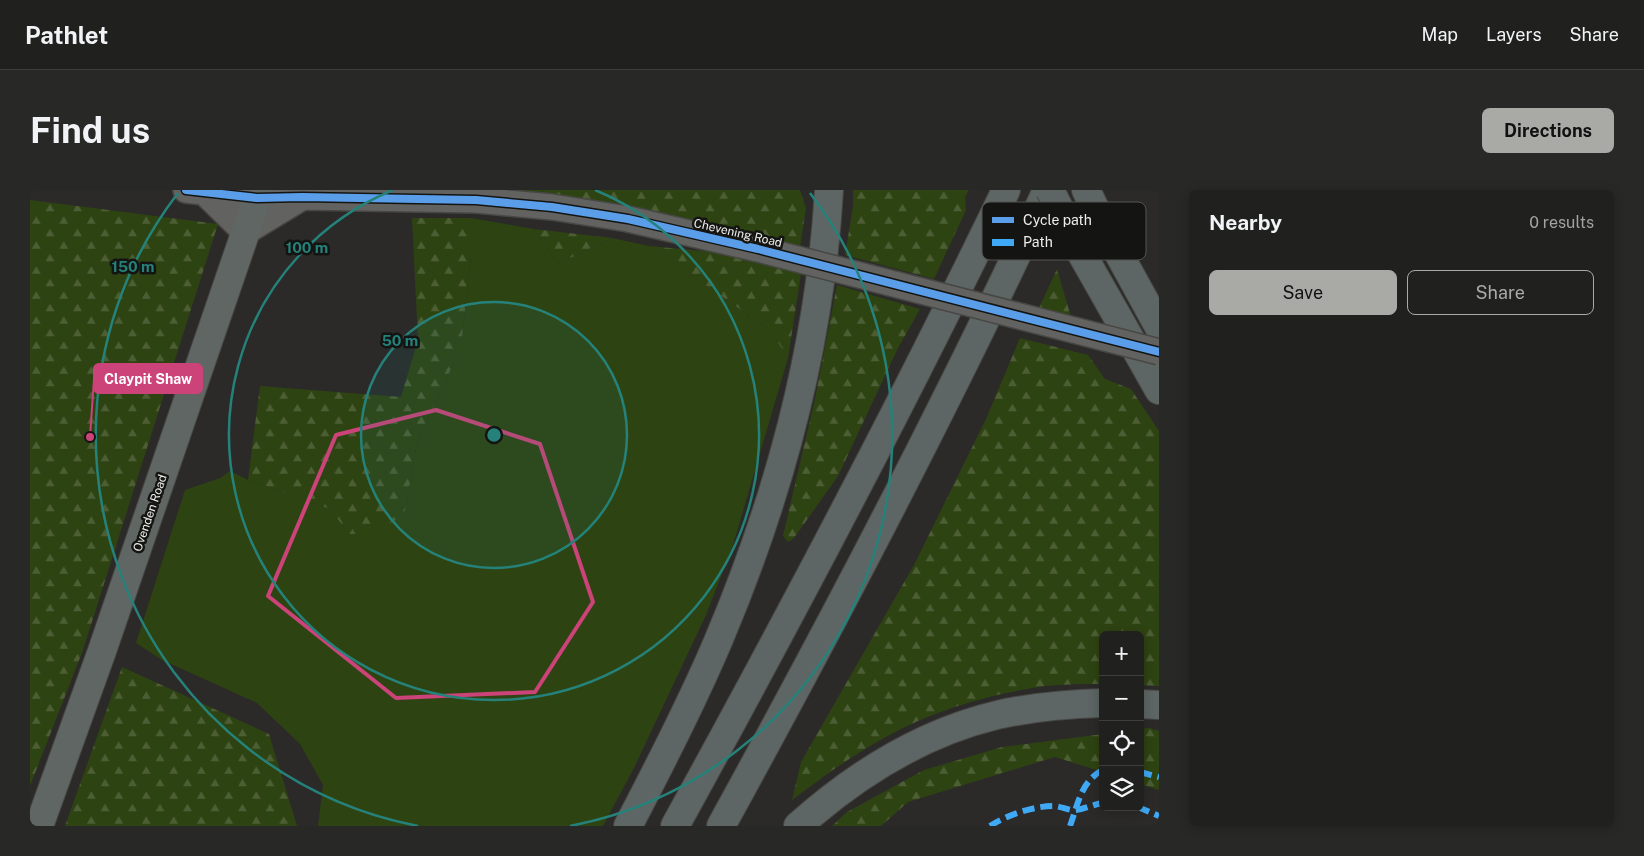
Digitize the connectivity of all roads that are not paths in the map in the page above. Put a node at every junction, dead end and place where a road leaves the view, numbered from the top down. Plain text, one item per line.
1 (829, 190) edge
2 (1006, 190) edge
3 (1047, 190) edge
4 (1050, 190) edge
5 (1056, 190) edge
6 (1086, 190) edge
7 (199, 191) edge
8 (300, 193) edge
9 (258, 194) edge
10 (1000, 202) edge
11 (1041, 202) edge
12 (1049, 202) edge
13 (1056, 202) edge
14 (1092, 202) edge
15 (245, 232) junction
16 (982, 238) edge
17 (1014, 260) edge
18 (1016, 260) edge
19 (1085, 260) edge
20 (1122, 260) edge
21 (1007, 276) junction
22 (1159, 327) edge
23 (1159, 352) edge
24 (1159, 390) edge
25 (1099, 703) edge
26 (1144, 704) edge
27 (1159, 705) edge
28 (38, 826) edge
29 (628, 826) edge
30 (676, 826) edge
31 (721, 826) edge
32 (798, 826) edge

1 - 29 highway
2 - 10 highway
3 - 11 highway
4 - 13 highway, bridge
5 - 12 highway
6 - 14 highway
7 - 9 street, Chevening Road
7 - 15 street, Chevening Road
8 - 9 street, Chevening Road
8 - 15 street
8 - 23 street, Chevening Road, bridge
9 - 15 main road, Ovenden Road
15 - 28 main road, Ovenden Road
16 - 30 highway
17 - 21 highway
18 - 21 highway
19 - 24 highway, bridge
20 - 22 highway
21 - 31 highway
25 - 32 highway
26 - 27 highway

